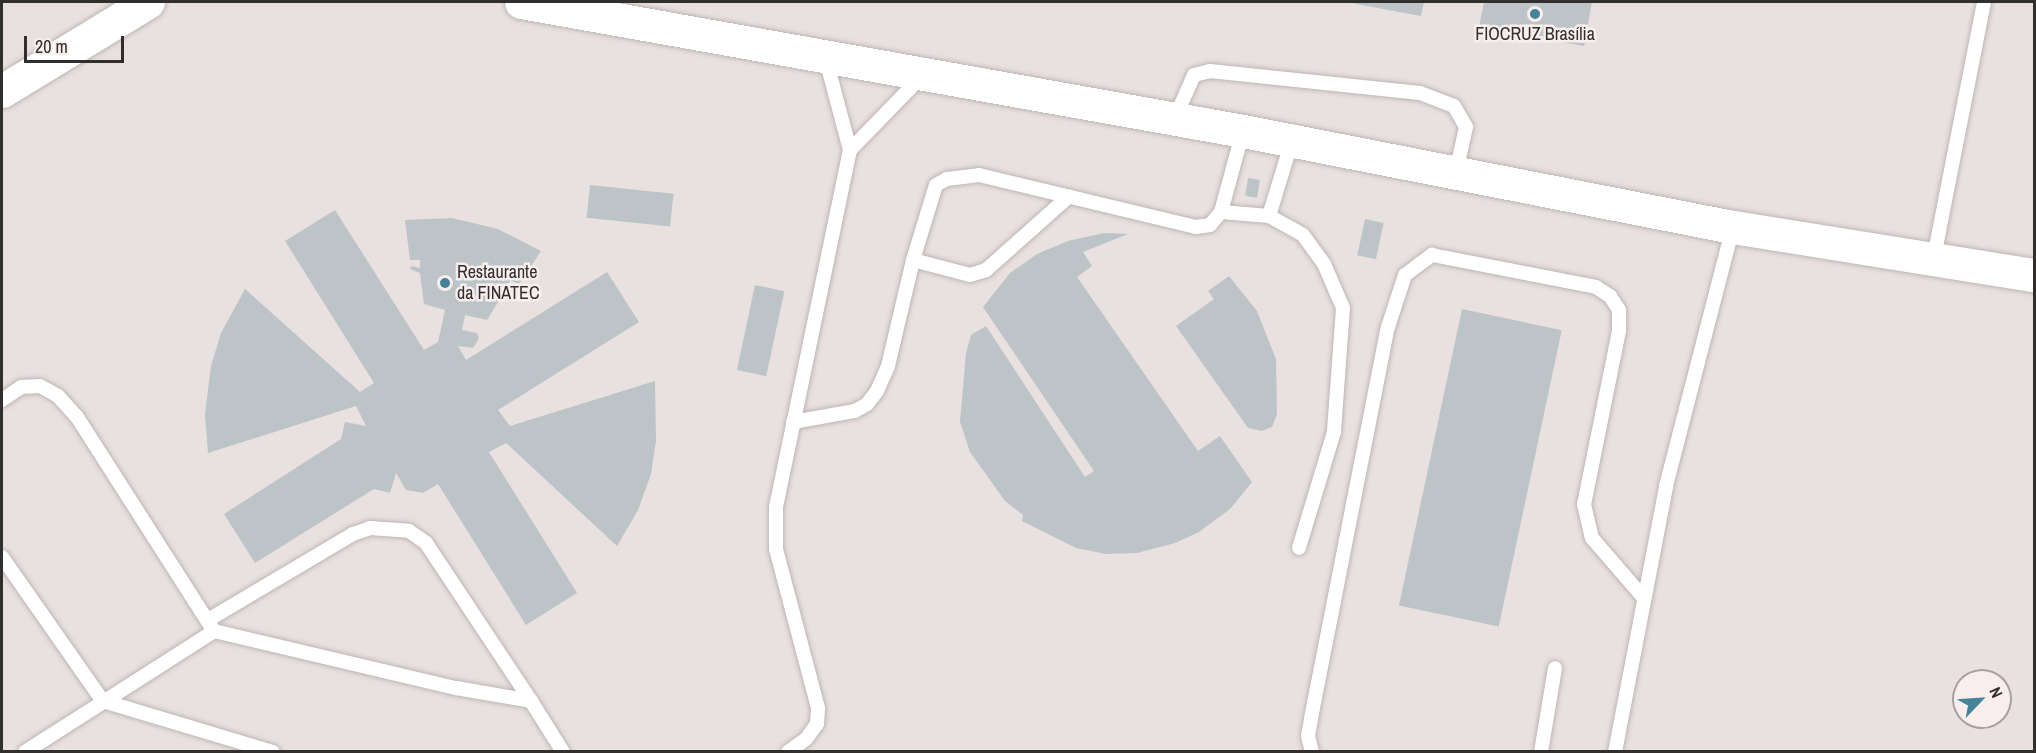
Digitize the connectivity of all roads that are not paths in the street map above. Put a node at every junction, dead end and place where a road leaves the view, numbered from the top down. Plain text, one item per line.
1 (148, 2) edge
2 (521, 2) edge
3 (1984, 2) edge
4 (825, 56) junction
5 (924, 74) junction
6 (2, 91) edge
7 (1175, 118) junction
8 (1243, 131) junction
9 (1292, 140) junction
10 (850, 150) junction
11 (1456, 172) junction
12 (1069, 196) junction
13 (1221, 212) junction
14 (1269, 216) junction
15 (1733, 227) junction
16 (1934, 257) junction
17 (913, 260) junction
18 (2034, 275) edge
19 (2, 400) edge
20 (793, 422) junction
21 (1299, 548) dead end
22 (2, 557) edge
23 (1643, 597) junction
24 (211, 626) junction
25 (1556, 668) dead end
26 (531, 700) junction
27 (103, 701) junction
28 (25, 752) edge
29 (273, 752) edge
30 (563, 752) edge
31 (788, 752) edge
32 (1311, 752) edge
33 (1541, 752) edge
34 (1616, 752) edge

1 - 6 street
2 - 4 street
3 - 16 lane
4 - 5 street
4 - 10 lane
5 - 7 street
5 - 10 lane
7 - 8 street
7 - 11 lane
8 - 9 street
8 - 13 lane
9 - 11 street
9 - 14 lane
10 - 20 lane
11 - 15 street
12 - 13 lane
12 - 17 lane
12 - 17 lane
13 - 14 lane
14 - 21 lane
15 - 16 street
15 - 23 lane
16 - 18 street
17 - 20 lane
19 - 24 lane
20 - 31 lane
22 - 27 lane
23 - 32 lane
23 - 34 lane
24 - 26 lane
24 - 26 lane
24 - 27 lane
25 - 33 lane
26 - 30 lane
27 - 28 lane
27 - 29 lane

